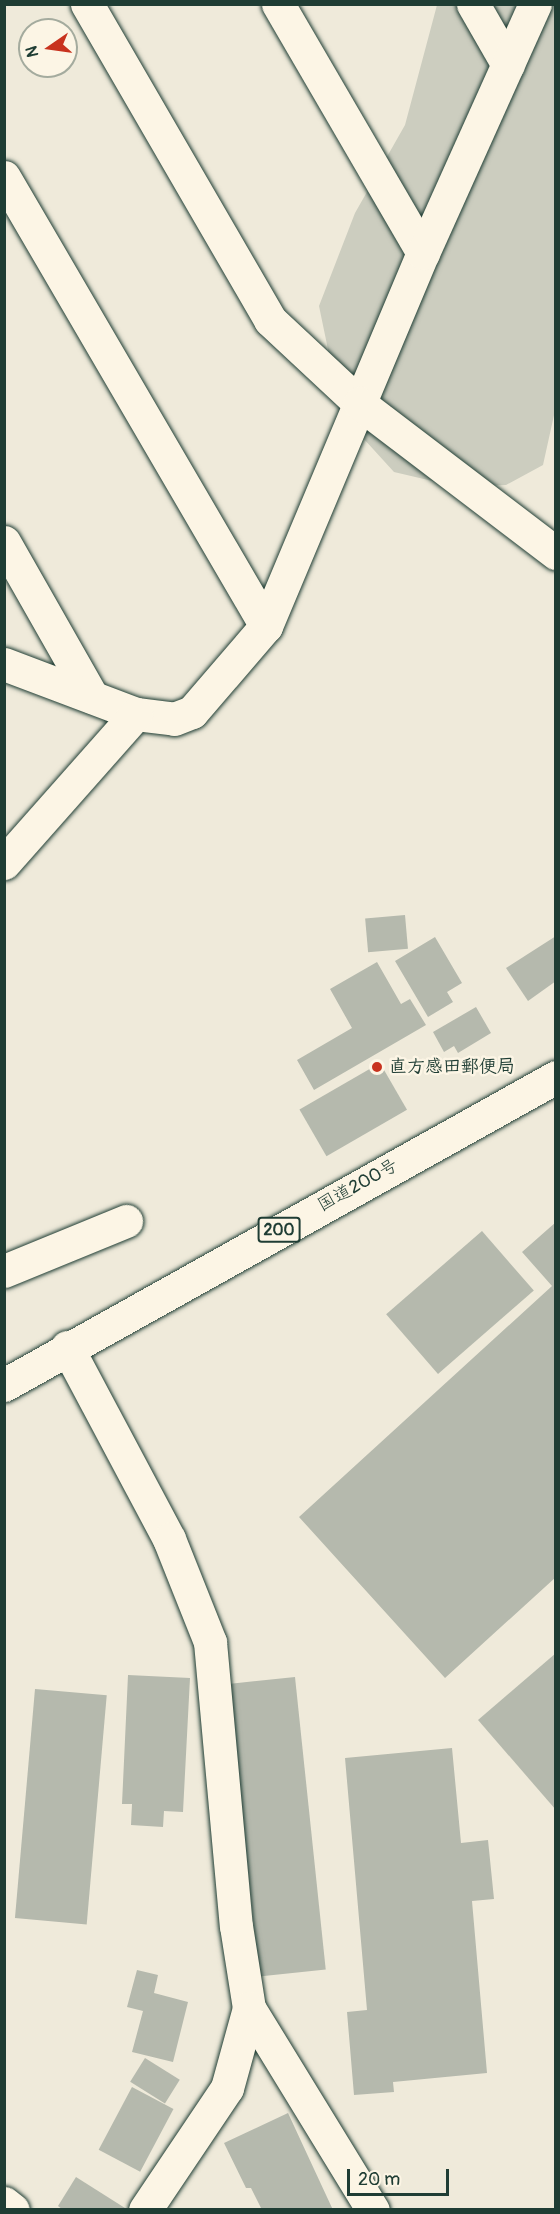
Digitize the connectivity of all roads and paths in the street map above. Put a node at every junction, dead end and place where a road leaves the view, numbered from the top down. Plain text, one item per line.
1 (87, 4) edge
2 (278, 4) edge
3 (473, 4) edge
4 (535, 4) edge
5 (508, 65) junction
6 (4, 177) edge
7 (423, 253) junction
8 (359, 403) junction
9 (4, 542) edge
10 (555, 553) edge
11 (266, 626) junction
12 (4, 664) edge
13 (92, 697) junction
14 (136, 714) junction
15 (4, 863) edge
16 (555, 1077) edge
17 (126, 1221) dead end
18 (7, 1258) edge
19 (67, 1347) junction
20 (4, 1385) edge
21 (249, 2008) junction
22 (4, 2203) edge
23 (13, 2210) edge
24 (145, 2210) edge
25 (373, 2210) edge

1 - 8 main road
2 - 7 main road
3 - 5 main road
4 - 5 main road
5 - 7 main road
6 - 11 main road
7 - 8 main road
8 - 10 main road
8 - 11 main road
9 - 13 main road
11 - 14 main road
12 - 13 main road
13 - 14 main road
14 - 15 main road
16 - 19 main road, 国道200号 / 200
17 - 18 main road
19 - 20 main road, 国道200号 / 200
19 - 21 main road
21 - 24 main road
21 - 25 main road
22 - 23 main road

